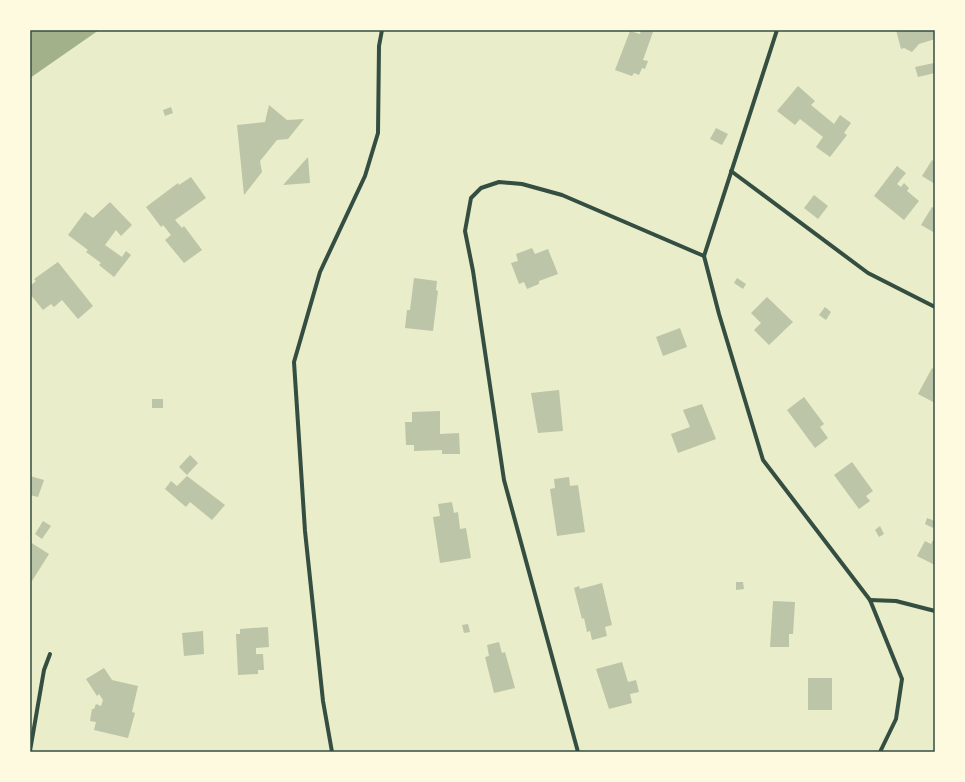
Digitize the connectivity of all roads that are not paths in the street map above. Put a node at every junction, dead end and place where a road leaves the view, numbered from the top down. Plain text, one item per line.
1 (382, 30) edge
2 (777, 30) edge
3 (731, 171) junction
4 (704, 256) junction
5 (935, 307) edge
6 (870, 600) junction
7 (935, 611) edge
8 (50, 654) dead end
9 (30, 751) edge
10 (332, 752) edge
11 (578, 752) edge
12 (880, 752) edge

1 - 10 street
2 - 3 street
3 - 4 street
3 - 5 street
4 - 6 street
4 - 11 street
6 - 7 street
6 - 12 street
8 - 9 street

